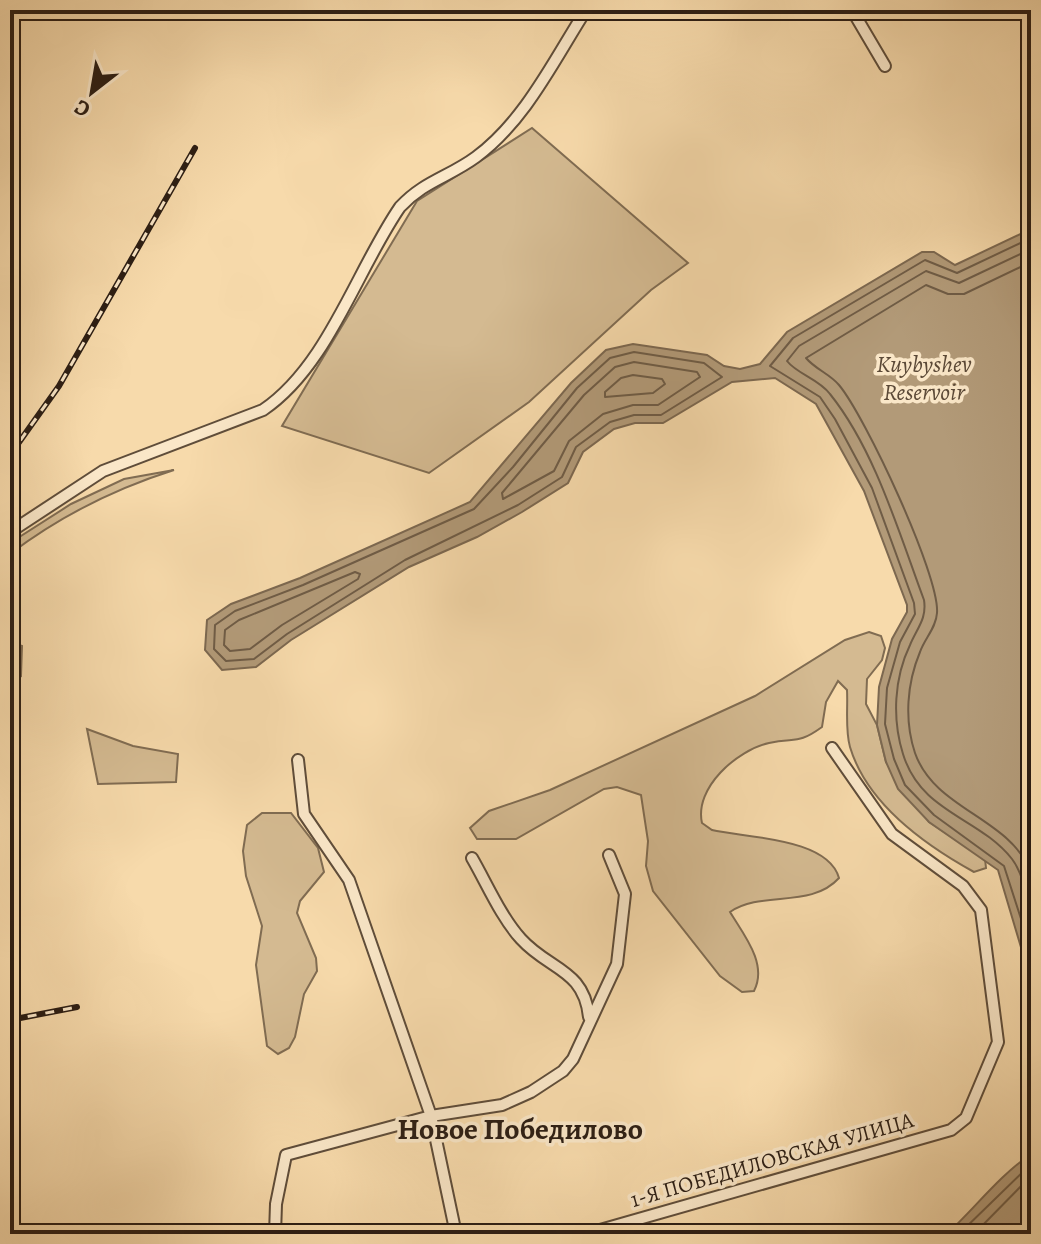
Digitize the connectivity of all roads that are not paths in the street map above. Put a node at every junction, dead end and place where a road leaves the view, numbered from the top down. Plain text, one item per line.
1 (586, 10) edge
2 (857, 12) edge
3 (885, 66) dead end
4 (10, 532) edge
5 (832, 748) dead end
6 (298, 760) dead end
7 (609, 855) dead end
8 (472, 858) dead end
9 (589, 1019) junction
10 (431, 1116) junction
11 (275, 1234) edge
12 (456, 1234) edge
13 (586, 1234) edge

1 - 4 street
2 - 3 street
5 - 13 street, 1-Я ПОБЕДИЛОВСКАЯ УЛИЦА
6 - 10 street
7 - 9 street
8 - 9 street
9 - 10 street
10 - 11 street
10 - 12 street

